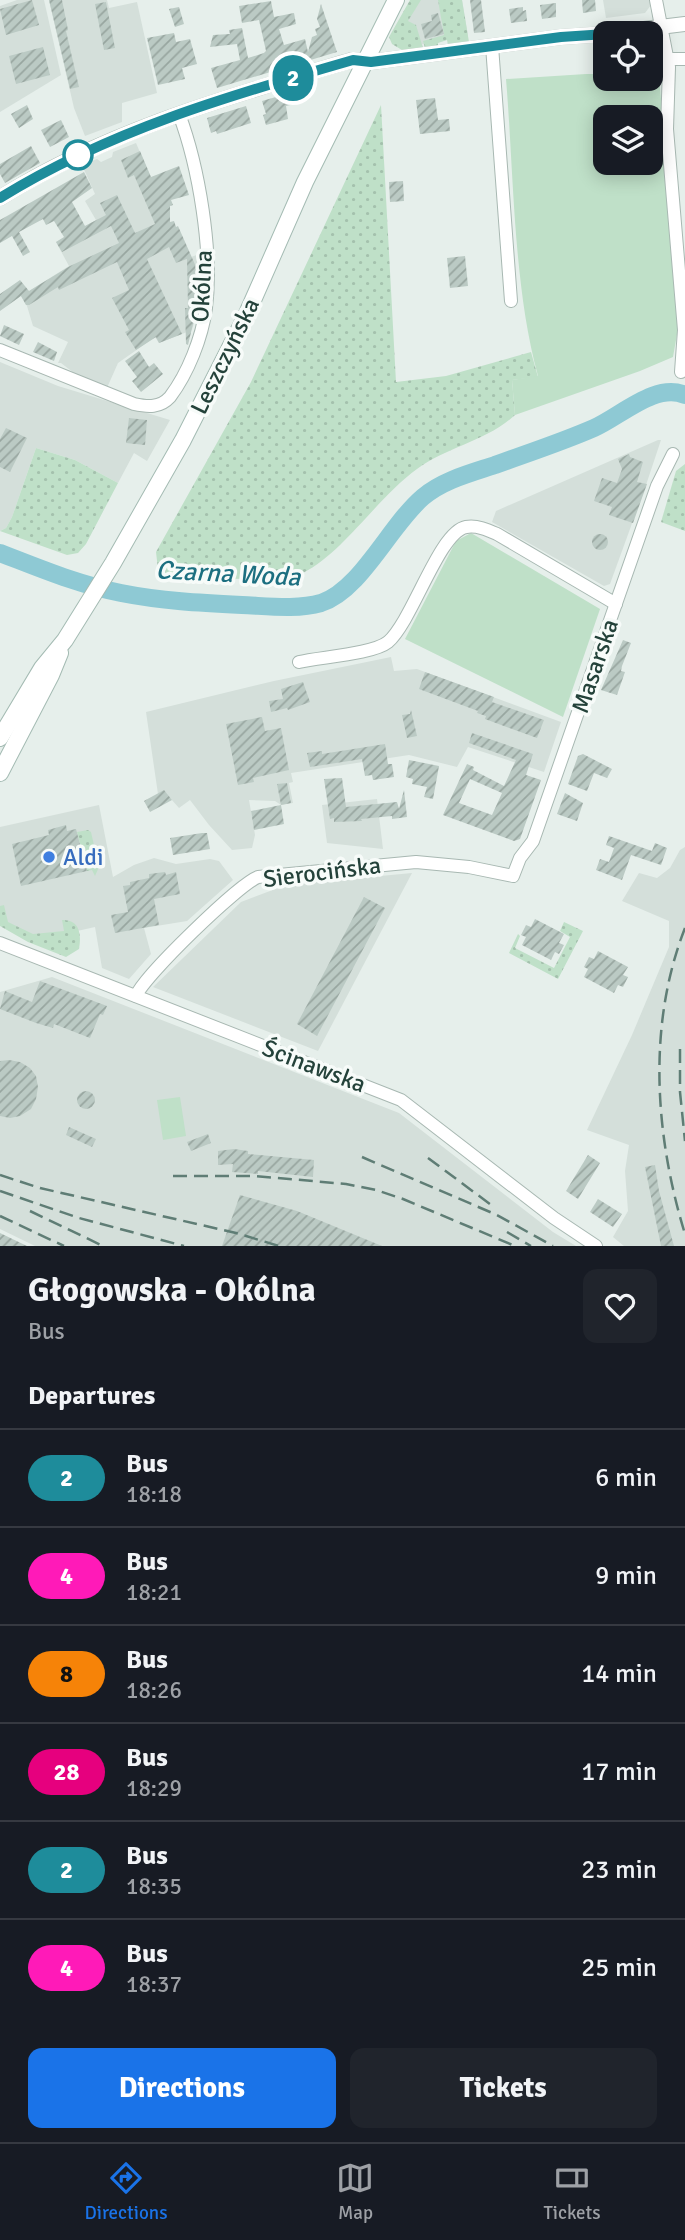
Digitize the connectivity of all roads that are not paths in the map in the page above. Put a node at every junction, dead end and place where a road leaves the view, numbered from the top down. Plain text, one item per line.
1 (396, 0) edge
2 (656, 0) edge
3 (661, 21) edge
4 (685, 24) edge
5 (663, 27) joint
6 (593, 35) edge
7 (492, 46) junction
8 (668, 59) junction
9 (685, 59) edge
10 (364, 61) junction
11 (179, 114) junction
12 (0, 198) edge
13 (511, 301) dead end
14 (0, 350) edge
15 (681, 372) dead end
16 (673, 454) dead end
17 (616, 604) junction
18 (65, 640) junction
19 (299, 662) dead end
20 (0, 738) edge
21 (1, 770) edge
22 (513, 876) joint
23 (0, 943) edge
24 (136, 996) junction
25 (596, 1246) edge

1 - 10 main road, Leszczyńska
2 - 3 street
4 - 5 street
5 - 8 street
6 - 7 street
7 - 10 street
7 - 13 street
8 - 9 street
8 - 15 street
10 - 11 street
10 - 18 main road, Leszczyńska
11 - 12 street
11 - 14 street, Okólna
16 - 17 street, Masarska
17 - 19 street
17 - 22 street, Masarska
18 - 20 main road, Leszczyńska
18 - 21 main road, Leszczyńska
22 - 24 street, Sierocińska
23 - 24 street, Ścinawska
24 - 25 street, Ścinawska

